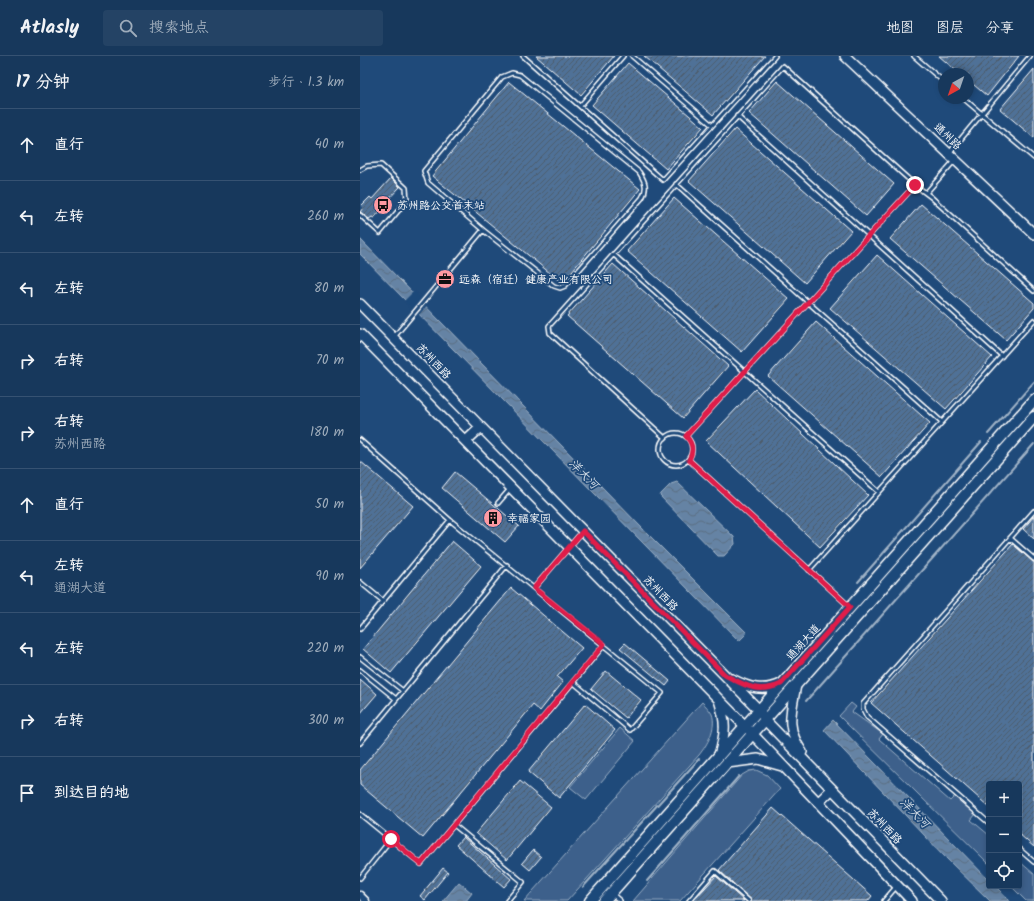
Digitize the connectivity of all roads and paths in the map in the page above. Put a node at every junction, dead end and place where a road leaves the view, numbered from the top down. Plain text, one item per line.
1 (523, 56) edge
2 (623, 56) edge
3 (632, 56) edge
4 (774, 56) edge
5 (845, 56) edge
6 (914, 56) edge
7 (1030, 56) edge
8 (938, 77) edge
9 (970, 104) edge
10 (580, 106) junction
11 (982, 114) junction
12 (737, 116) junction
13 (712, 125) junction
14 (952, 157) junction
15 (1034, 158) edge
16 (360, 170) edge
17 (676, 184) junction
18 (915, 185) junction
19 (926, 193) junction
20 (360, 215) edge
21 (483, 230) junction
22 (1034, 234) edge
23 (869, 236) junction
24 (614, 254) junction
25 (1034, 291) edge
26 (808, 302) junction
27 (360, 304) edge
28 (1034, 320) edge
29 (360, 334) edge
30 (394, 337) junction
31 (1002, 356) junction
32 (745, 372) junction
33 (1034, 400) edge
34 (1034, 416) edge
35 (942, 422) junction
36 (481, 427) junction
37 (686, 436) junction
38 (665, 438) junction
39 (360, 440) edge
40 (466, 441) junction
41 (689, 460) junction
42 (511, 488) junction
43 (879, 492) junction
44 (498, 503) dead end
45 (1034, 511) edge
46 (450, 520) junction
47 (583, 531) junction
48 (1010, 538) junction
49 (570, 547) junction
50 (1034, 559) edge
51 (507, 566) junction
52 (809, 570) junction
53 (360, 582) edge
54 (534, 588) junction
55 (383, 601) junction
56 (850, 607) junction
57 (858, 614) junction
58 (360, 629) edge
59 (604, 644) junction
60 (360, 657) edge
61 (360, 670) edge
62 (725, 675) junction
63 (573, 682) junction
64 (781, 684) junction
65 (796, 685) junction
66 (402, 691) junction
67 (718, 698) junction
68 (396, 699) junction
69 (759, 710) junction
70 (765, 720) junction
71 (749, 730) junction
72 (360, 743) edge
73 (719, 756) junction
74 (727, 763) junction
75 (784, 767) junction
76 (814, 770) junction
77 (832, 789) junction
78 (818, 803) junction
79 (360, 814) edge
80 (986, 820) edge
81 (454, 825) junction
82 (391, 839) junction
83 (1022, 852) edge
84 (1034, 862) edge
85 (360, 878) edge
86 (897, 886) junction
87 (611, 893) junction
88 (360, 895) edge
89 (366, 901) edge
90 (507, 901) edge
91 (590, 901) edge
92 (604, 901) edge
93 (620, 901) edge
94 (689, 901) edge
95 (749, 901) edge
96 (884, 901) edge
97 (912, 901) edge
98 (941, 901) edge

1 - 10 lane
2 - 10 lane
3 - 13 lane
4 - 13 lane
5 - 14 main road, 通州路
6 - 8 lane
7 - 11 lane
9 - 11 lane
10 - 13 lane
11 - 14 lane
11 - 15 lane
12 - 17 lane
12 - 18 lane
12 - 23 lane
14 - 19 lane
14 - 22 main road, 通州路
16 - 20 lane
17 - 24 lane
17 - 26 lane
18 - 19 lane
18 - 23 lane
19 - 25 lane
21 - 21 lane
21 - 30 lane
23 - 26 lane
23 - 31 lane
24 - 32 lane
24 - 38 lane
26 - 32 lane
26 - 35 lane
27 - 30 main road, 苏州西路
28 - 31 lane
29 - 40 main road
30 - 36 main road, 苏州西路
31 - 35 lane
32 - 37 lane
32 - 43 lane
33 - 56 main road, 通湖大道
34 - 57 main road, 通湖大道
35 - 43 lane
36 - 40 main road
36 - 47 main road, 苏州西路
37 - 38 lane
37 - 41 lane
38 - 41 lane
39 - 46 lane
40 - 42 main road
41 - 52 lane
42 - 44 lane
42 - 49 main road
43 - 52 lane
45 - 48 lane
46 - 51 lane
46 - 55 lane
47 - 49 lane
47 - 62 main road, 苏州西路
48 - 50 lane
48 - 80 lane
49 - 54 lane
49 - 67 main road
51 - 54 lane
51 - 66 lane
52 - 56 lane
53 - 55 lane
54 - 59 lane
55 - 58 lane
56 - 57 lane
56 - 64 main road, 通湖大道
57 - 65 main road, 通湖大道
59 - 63 lane
59 - 63 lane
60 - 66 lane
61 - 68 lane
62 - 64 main road
62 - 69 main road, 苏州西路
63 - 81 lane
64 - 69 main road, 通湖大道
65 - 70 main road, 通湖大道
65 - 76 main road
66 - 68 lane
67 - 71 main road
67 - 73 main road
68 - 72 lane
69 - 70 main road, 苏州西路
69 - 71 main road, 通湖大道
70 - 71 main road, 通湖大道
70 - 76 main road, 苏州西路
71 - 73 main road, 通湖大道
71 - 74 main road, 通湖大道
71 - 75 main road
73 - 91 main road, 通湖大道
74 - 75 main road
74 - 87 main road, 通湖大道
75 - 78 main road
76 - 77 main road, 苏州西路
77 - 78 main road
77 - 98 main road, 苏州西路
78 - 86 main road
79 - 82 lane
81 - 82 lane
81 - 90 lane
82 - 85 lane
83 - 84 lane
86 - 96 lane
86 - 97 main road
87 - 92 main road, 通湖大道
87 - 93 lane
88 - 89 street
94 - 95 lane

